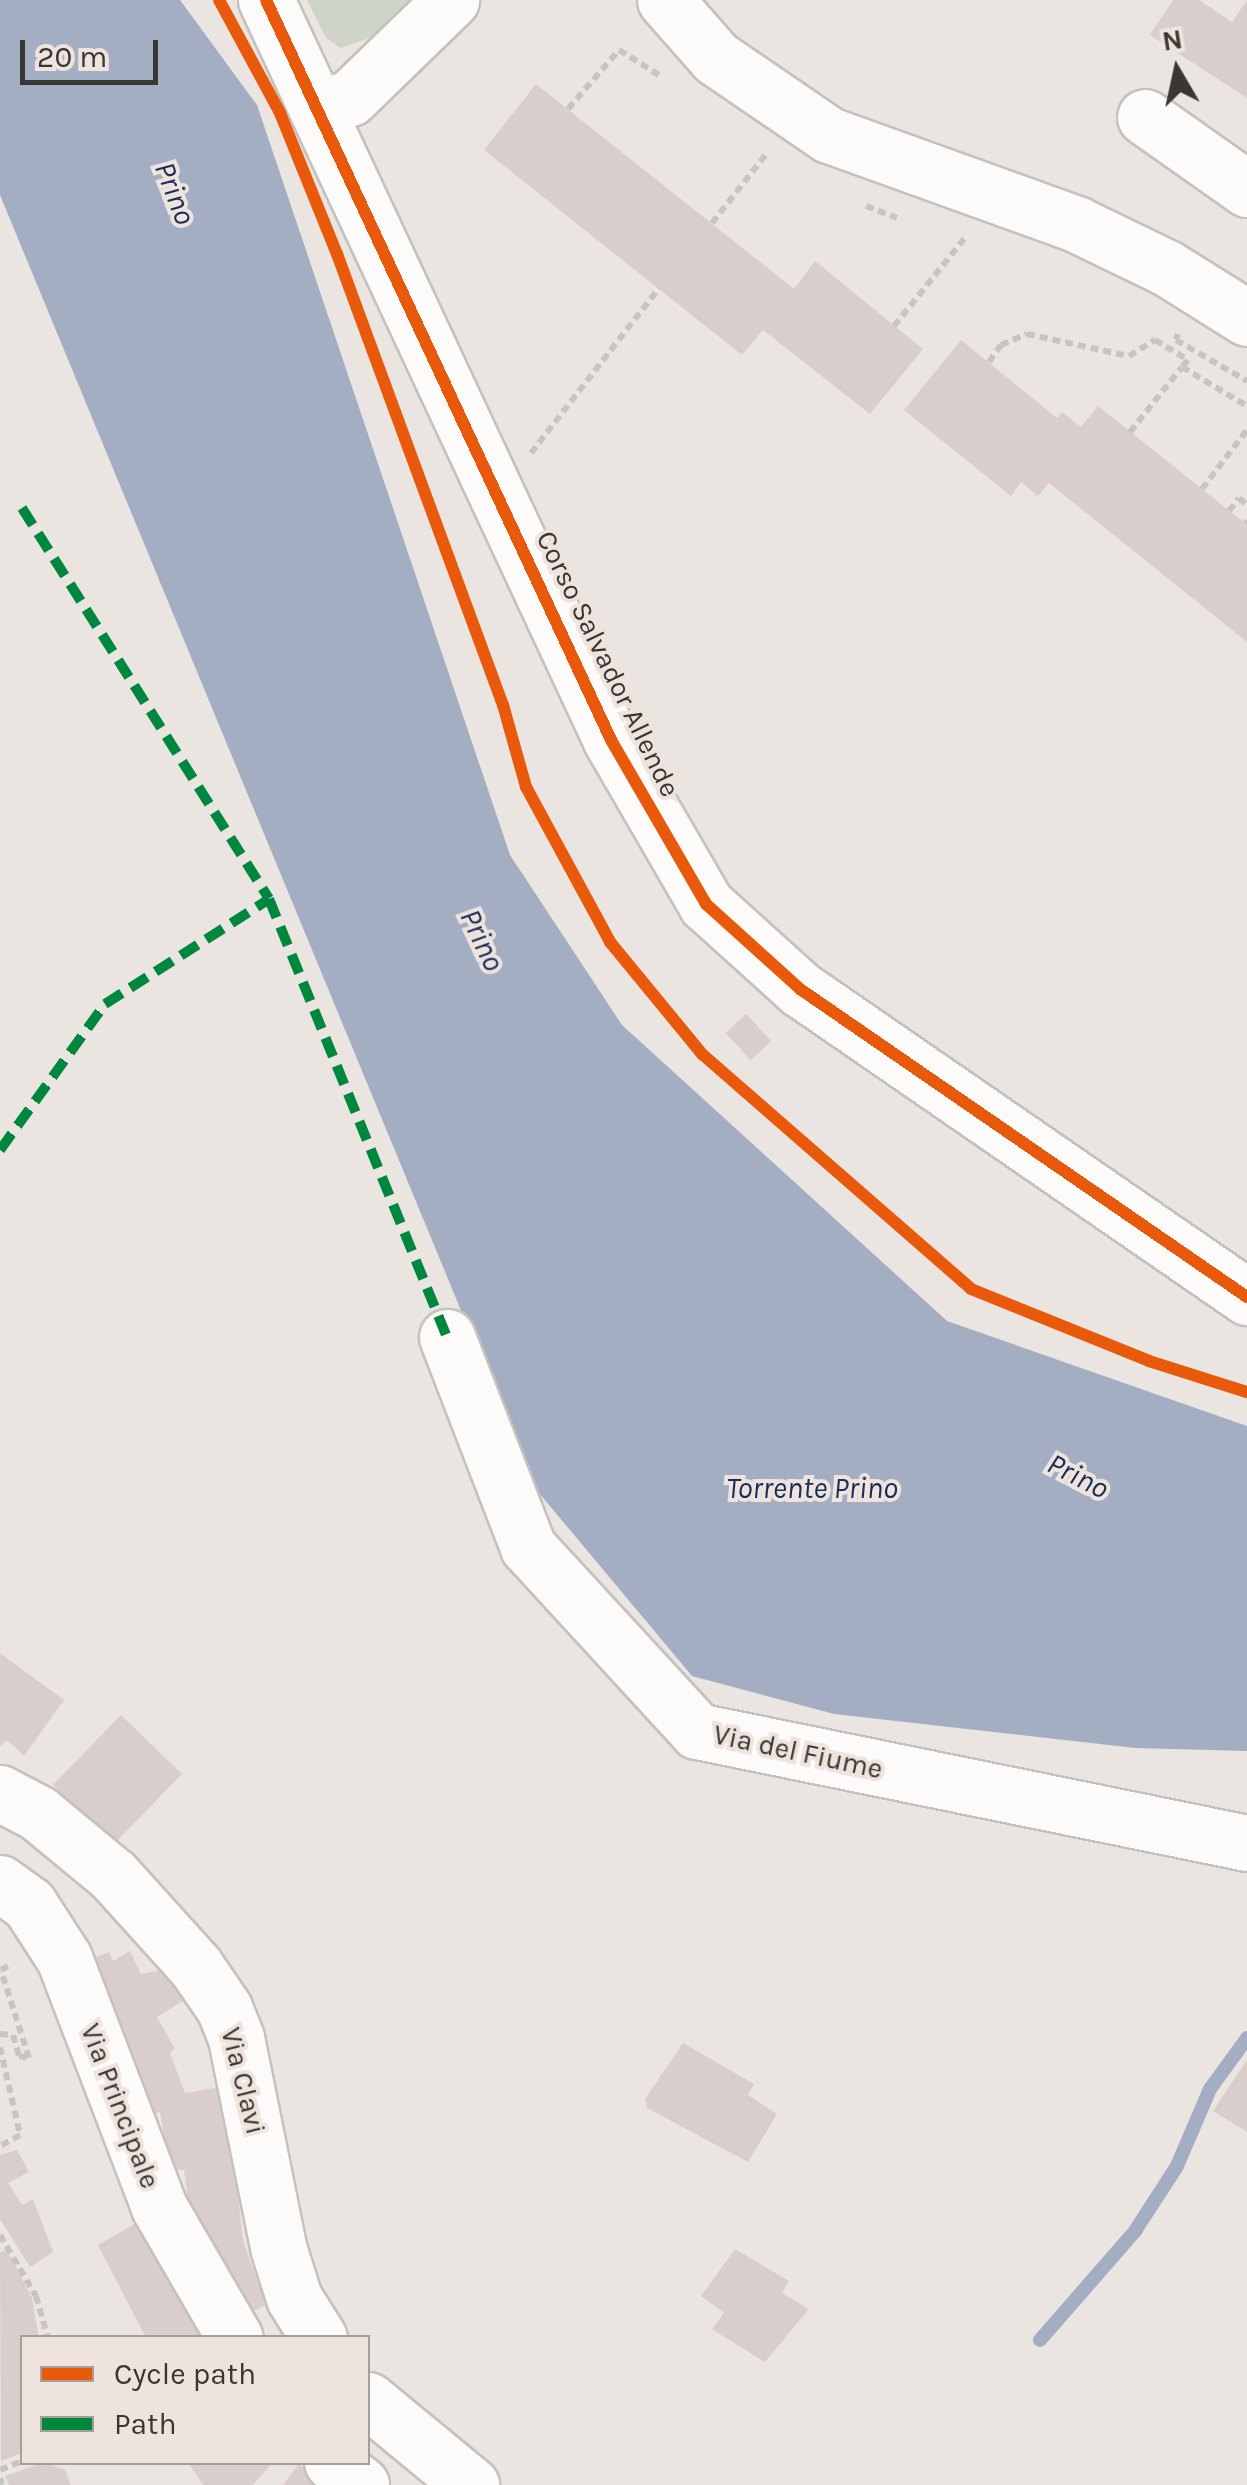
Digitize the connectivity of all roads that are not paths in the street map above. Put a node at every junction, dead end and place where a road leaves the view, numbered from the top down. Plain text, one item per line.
1 (266, 0) edge
2 (451, 0) edge
3 (665, 0) edge
4 (320, 107) junction
5 (1145, 117) dead end
6 (1247, 189) edge
7 (1247, 318) edge
8 (1247, 1297) edge
9 (448, 1337) dead end
10 (0, 1793) edge
11 (1247, 1843) edge
12 (0, 1883) edge
13 (233, 2335) edge
14 (317, 2335) edge
15 (370, 2402) edge
16 (336, 2465) edge
17 (361, 2485) edge
18 (470, 2485) edge

1 - 4 street, Corso Salvador Allende
2 - 4 street
3 - 7 street
4 - 8 street, Corso Salvador Allende
5 - 6 street
9 - 11 street, Via del Fiume
10 - 14 street, Via Clavi
12 - 13 street, Via Principale
15 - 18 street
16 - 17 street

